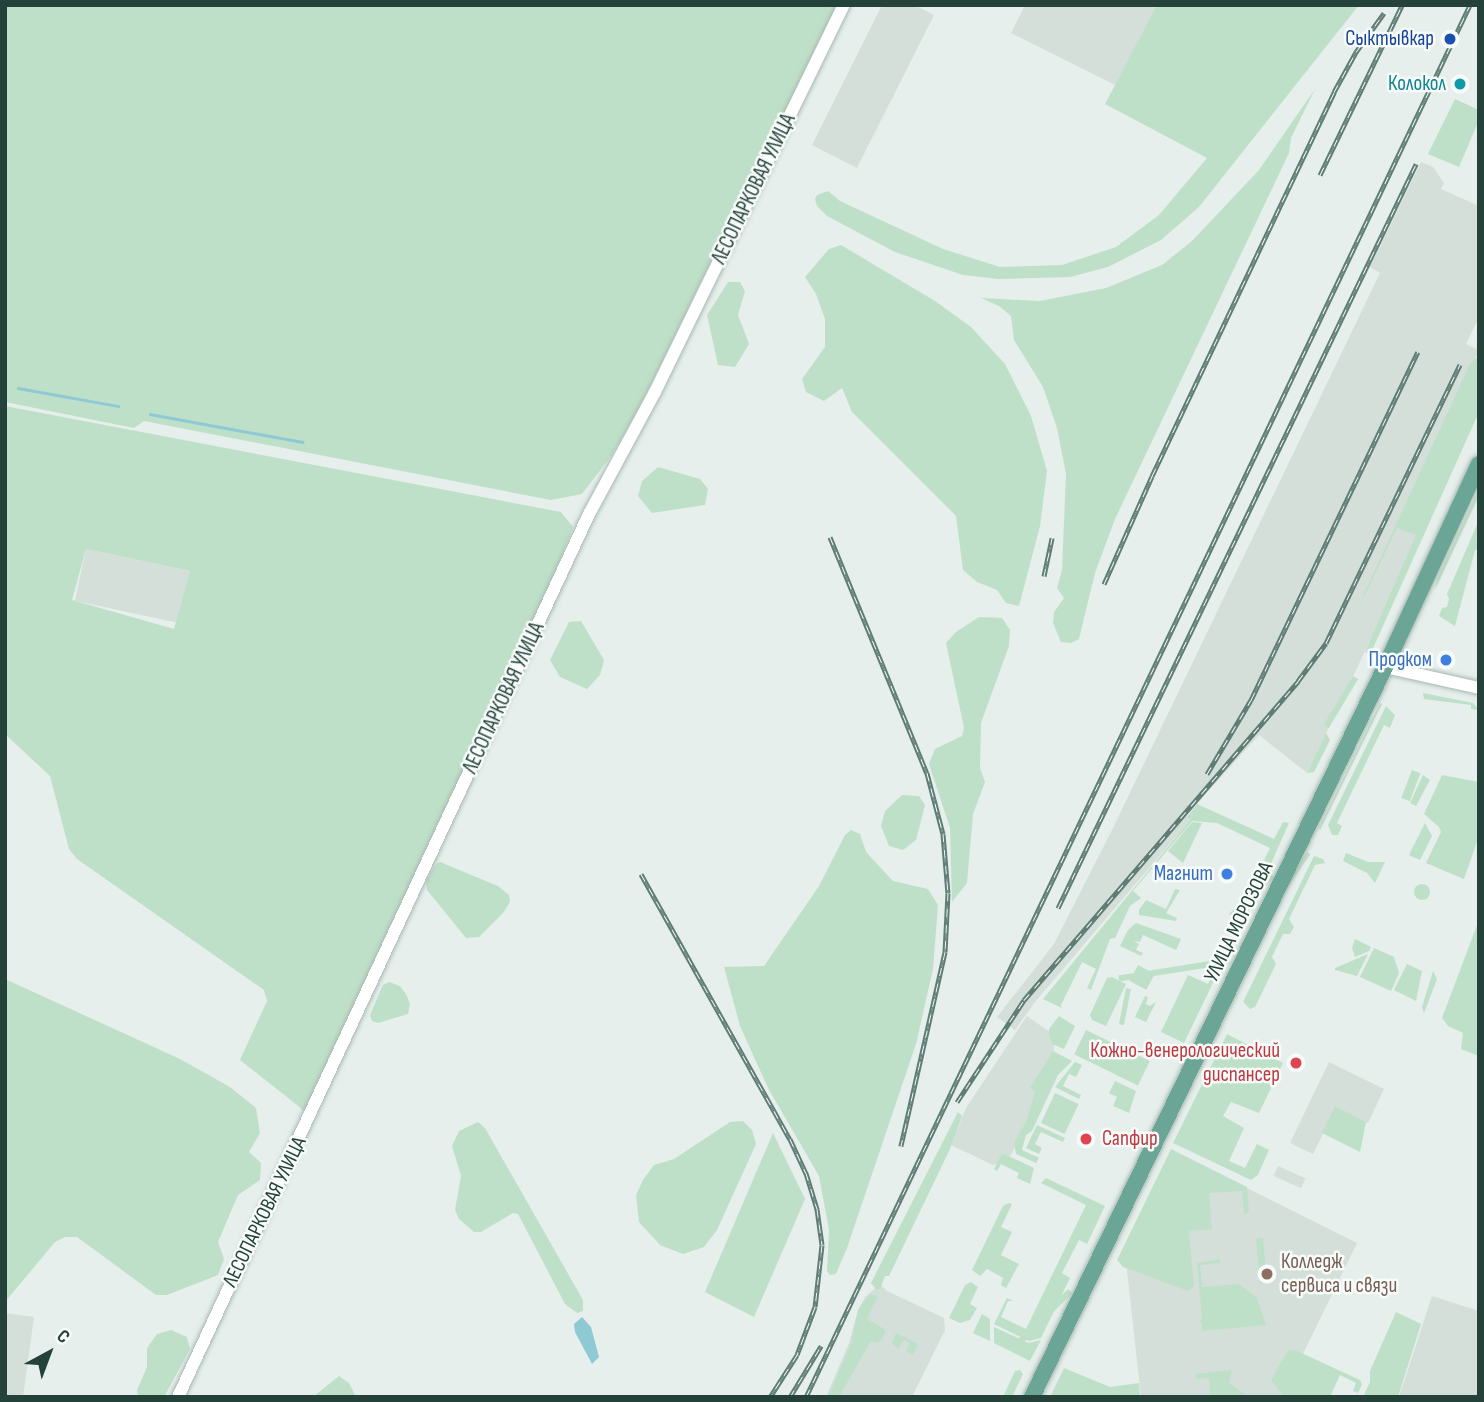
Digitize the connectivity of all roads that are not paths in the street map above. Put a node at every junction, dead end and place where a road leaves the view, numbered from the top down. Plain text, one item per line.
1 (844, 5) edge
2 (1479, 464) edge
3 (1385, 667) junction
4 (1479, 688) edge
5 (178, 1397) edge
6 (1032, 1397) edge

1 - 5 street, ЛЕСОПАРКОВАЯ УЛИЦА
2 - 3 main road, УЛИЦА МОРОЗОВА
3 - 4 street
3 - 6 main road, УЛИЦА МОРОЗОВА

